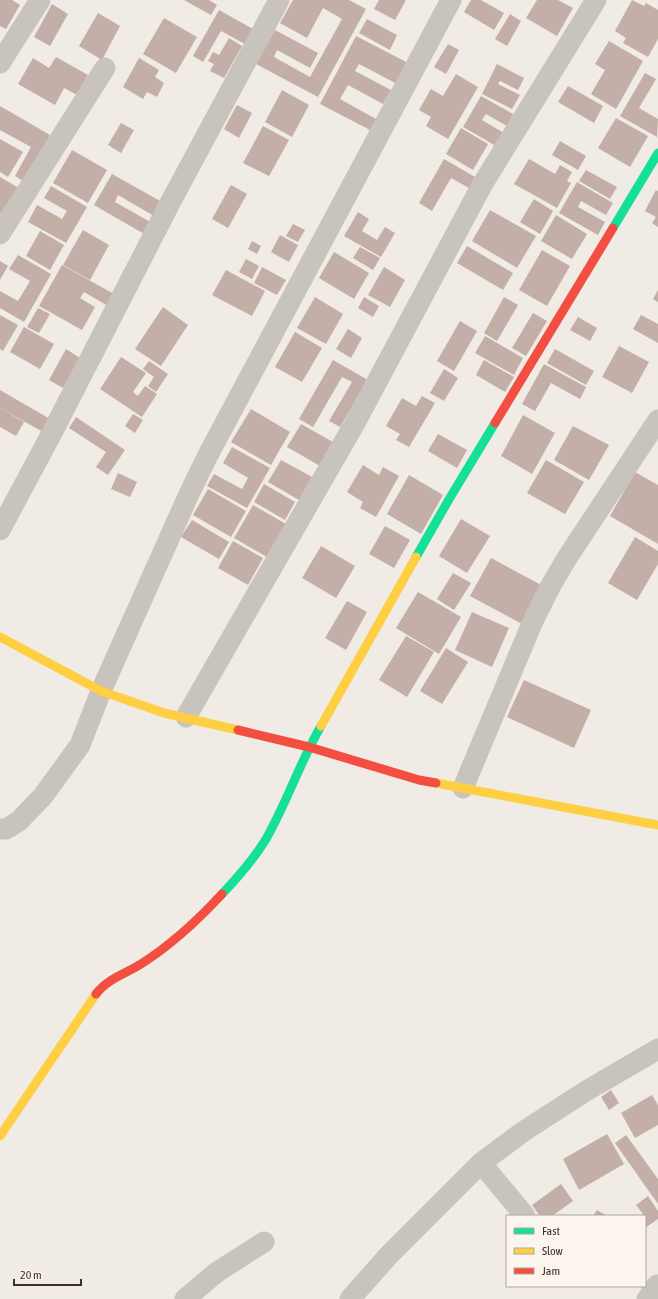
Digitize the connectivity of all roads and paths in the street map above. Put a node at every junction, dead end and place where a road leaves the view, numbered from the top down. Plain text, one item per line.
1 (40, 0) edge
2 (279, 0) edge
3 (451, 0) edge
4 (596, 0) edge
5 (0, 63) edge
6 (105, 68) dead end
7 (658, 153) edge
8 (0, 234) edge
9 (658, 420) edge
10 (0, 530) edge
11 (0, 637) edge
12 (101, 691) junction
13 (186, 717) junction
14 (309, 747) junction
15 (463, 788) junction
16 (658, 825) edge
17 (0, 829) edge
18 (658, 1049) edge
19 (0, 1136) edge
20 (481, 1163) junction
21 (524, 1215) edge
22 (264, 1242) dead end
23 (646, 1279) edge
24 (658, 1285) edge
25 (185, 1299) edge
26 (350, 1299) edge
27 (646, 1299) edge

1 - 5 street
2 - 10 street
3 - 12 street
4 - 13 street
6 - 8 street
7 - 14 street
9 - 15 street
11 - 12 street
12 - 13 street
12 - 17 street
13 - 14 street
14 - 15 street
14 - 19 street
15 - 16 street
18 - 20 street
20 - 21 street
20 - 26 street
22 - 25 street
23 - 24 street
24 - 27 street

